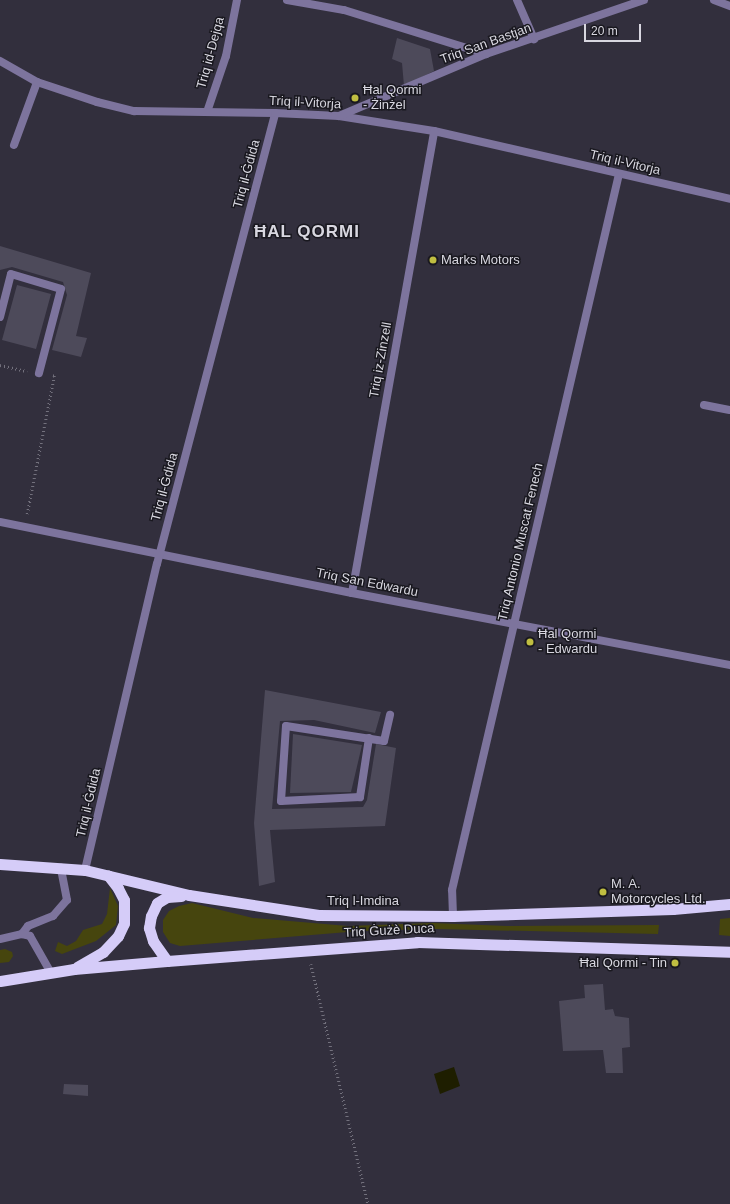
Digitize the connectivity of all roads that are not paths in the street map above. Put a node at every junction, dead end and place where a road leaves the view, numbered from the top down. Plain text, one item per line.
1 (237, 0) edge
2 (288, 0) edge
3 (517, 0) edge
4 (644, 0) edge
5 (714, 0) edge
6 (730, 6) edge
7 (534, 39) junction
8 (486, 54) junction
9 (0, 61) edge
10 (37, 82) junction
11 (207, 112) junction
12 (275, 113) junction
13 (339, 116) junction
14 (434, 131) junction
15 (14, 145) dead end
16 (619, 174) junction
17 (730, 199) edge
18 (0, 317) edge
19 (39, 373) road end
20 (704, 405) dead end
21 (730, 410) edge
22 (0, 522) edge
23 (159, 555) junction
24 (352, 593) junction
25 (514, 624) junction
26 (730, 665) edge
27 (390, 715) dead end
28 (369, 738) junction
29 (0, 864) edge
30 (61, 868) junction
31 (85, 870) junction
32 (108, 875) junction
33 (189, 895) junction
34 (730, 904) edge
35 (453, 916) junction
36 (22, 934) junction
37 (0, 939) edge
38 (730, 952) edge
39 (167, 960) junction
40 (74, 970) junction
41 (51, 973) junction
42 (0, 981) edge

1 - 11 street, Triq id-Dejqa
2 - 8 street
3 - 7 street
4 - 7 street, Triq San Bastjan
5 - 6 street
7 - 8 street, Triq San Bastjan
8 - 13 street, Triq San Bastjan
9 - 10 street, Triq il-Vitorja
10 - 11 street, Triq il-Vitorja
10 - 15 street
11 - 12 street, Triq il-Vitorja
12 - 13 street, Triq il-Vitorja
12 - 23 street, Triq il-Ġdida
13 - 14 street, Triq il-Vitorja
14 - 16 street, Triq il-Vitorja
14 - 24 street, Triq iz-Zinzell
16 - 17 street, Triq il-Vitorja
16 - 25 street, Triq Antonio Muscat Fenech
18 - 19 street
20 - 21 street
22 - 23 street, Triq San Edwardu
23 - 24 street, Triq San Edwardu
23 - 31 street, Triq il-Ġdida
24 - 25 street, Triq San Edwardu
25 - 26 street, Triq San Edwardu
25 - 35 street, Triq Antonio Muscat Fenech
27 - 28 street
28 - 28 street
29 - 30 highway, Triq l-Imdina
30 - 31 highway, Triq l-Imdina
30 - 36 street
31 - 32 highway, Triq l-Imdina
32 - 33 highway, Triq l-Imdina
32 - 40 highway
33 - 35 highway, Triq l-Imdina
33 - 39 highway
34 - 35 highway, Triq l-Imdina
36 - 37 street
36 - 41 street
38 - 39 highway, Triq Ġużè Duca
39 - 40 highway, Triq Ġużè Duca
40 - 41 highway, Triq Ġużè Duca
41 - 42 highway, Triq Ġużè Duca

